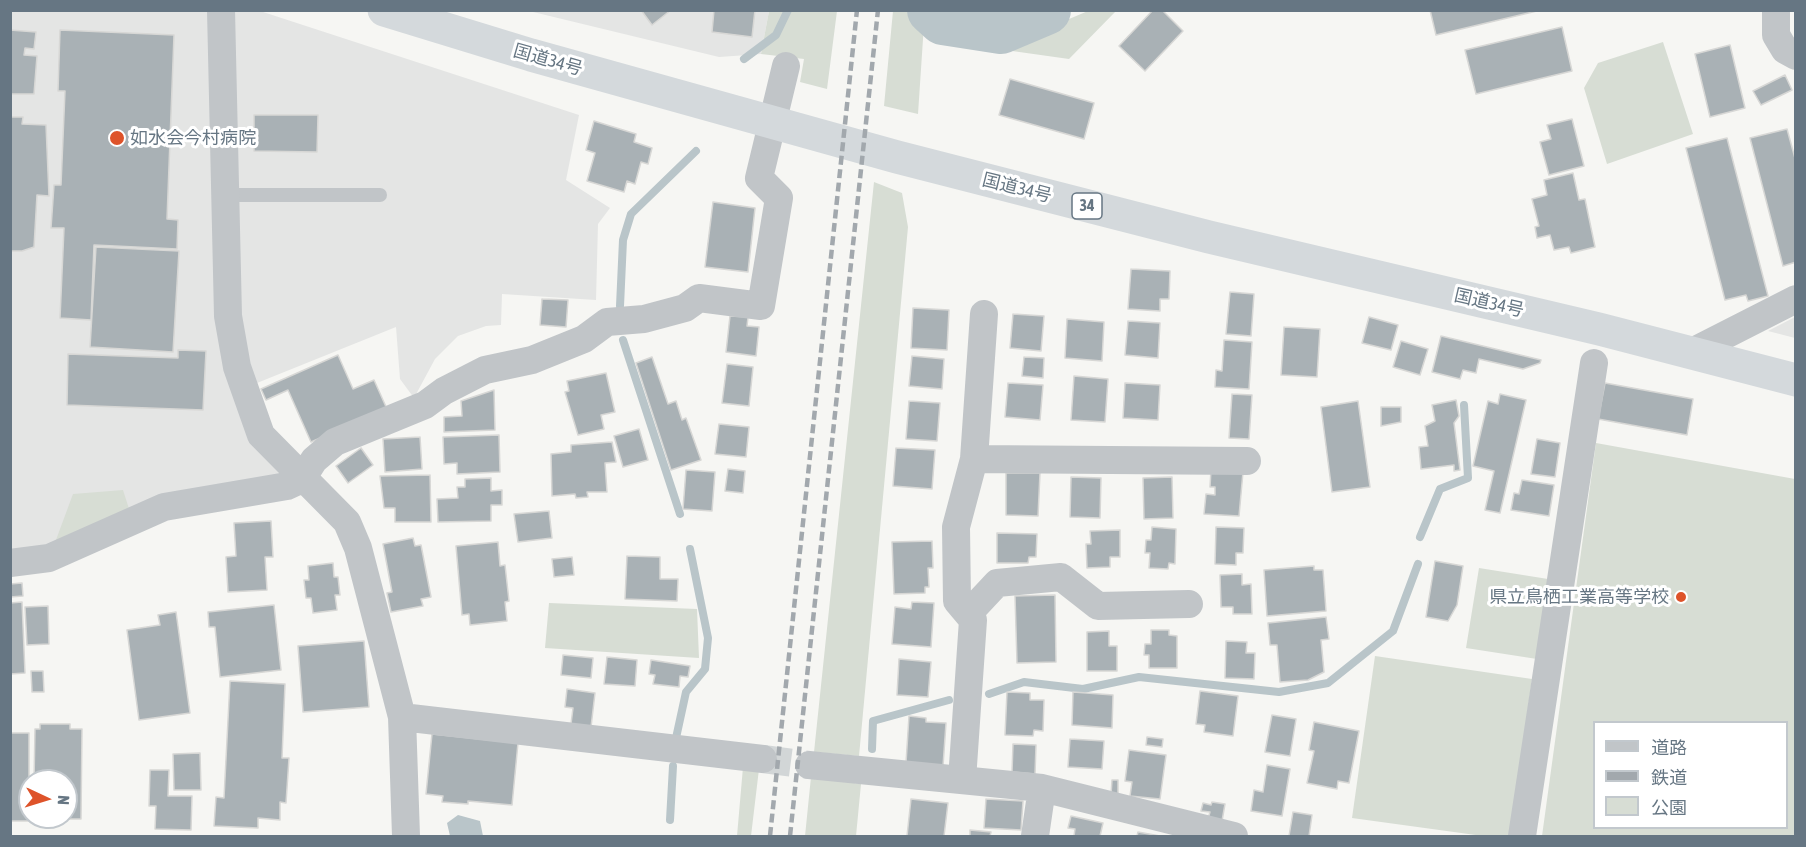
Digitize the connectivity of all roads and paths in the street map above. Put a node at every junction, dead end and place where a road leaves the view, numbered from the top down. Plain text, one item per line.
1 (221, 10) edge
2 (384, 10) edge
3 (1776, 10) edge
4 (1796, 56) edge
5 (786, 66) dead end
6 (227, 195) junction
7 (380, 195) dead end
8 (1796, 299) edge
9 (984, 314) dead end
10 (1688, 354) junction
11 (1594, 363) dead end
12 (1796, 380) edge
13 (974, 459) junction
14 (1247, 461) dead end
15 (302, 479) junction
16 (10, 563) edge
17 (1189, 604) dead end
18 (968, 614) junction
19 (402, 717) junction
20 (763, 759) tunnel mouth
21 (809, 765) tunnel mouth
22 (962, 780) junction
23 (1042, 788) junction
24 (406, 837) edge
25 (1035, 837) edge
26 (1234, 837) edge
27 (1522, 837) edge

1 - 6 street
2 - 10 highway, 国道34号 / 34
3 - 4 street
5 - 15 street
6 - 7 lane
6 - 15 street
8 - 10 street
9 - 13 street
10 - 12 highway, 国道34号 / 34
11 - 27 street
13 - 14 street
13 - 18 street
15 - 16 street
15 - 19 street
17 - 18 street
18 - 22 street
19 - 20 street
19 - 24 street
21 - 22 street
22 - 23 street
23 - 25 street
23 - 26 street

